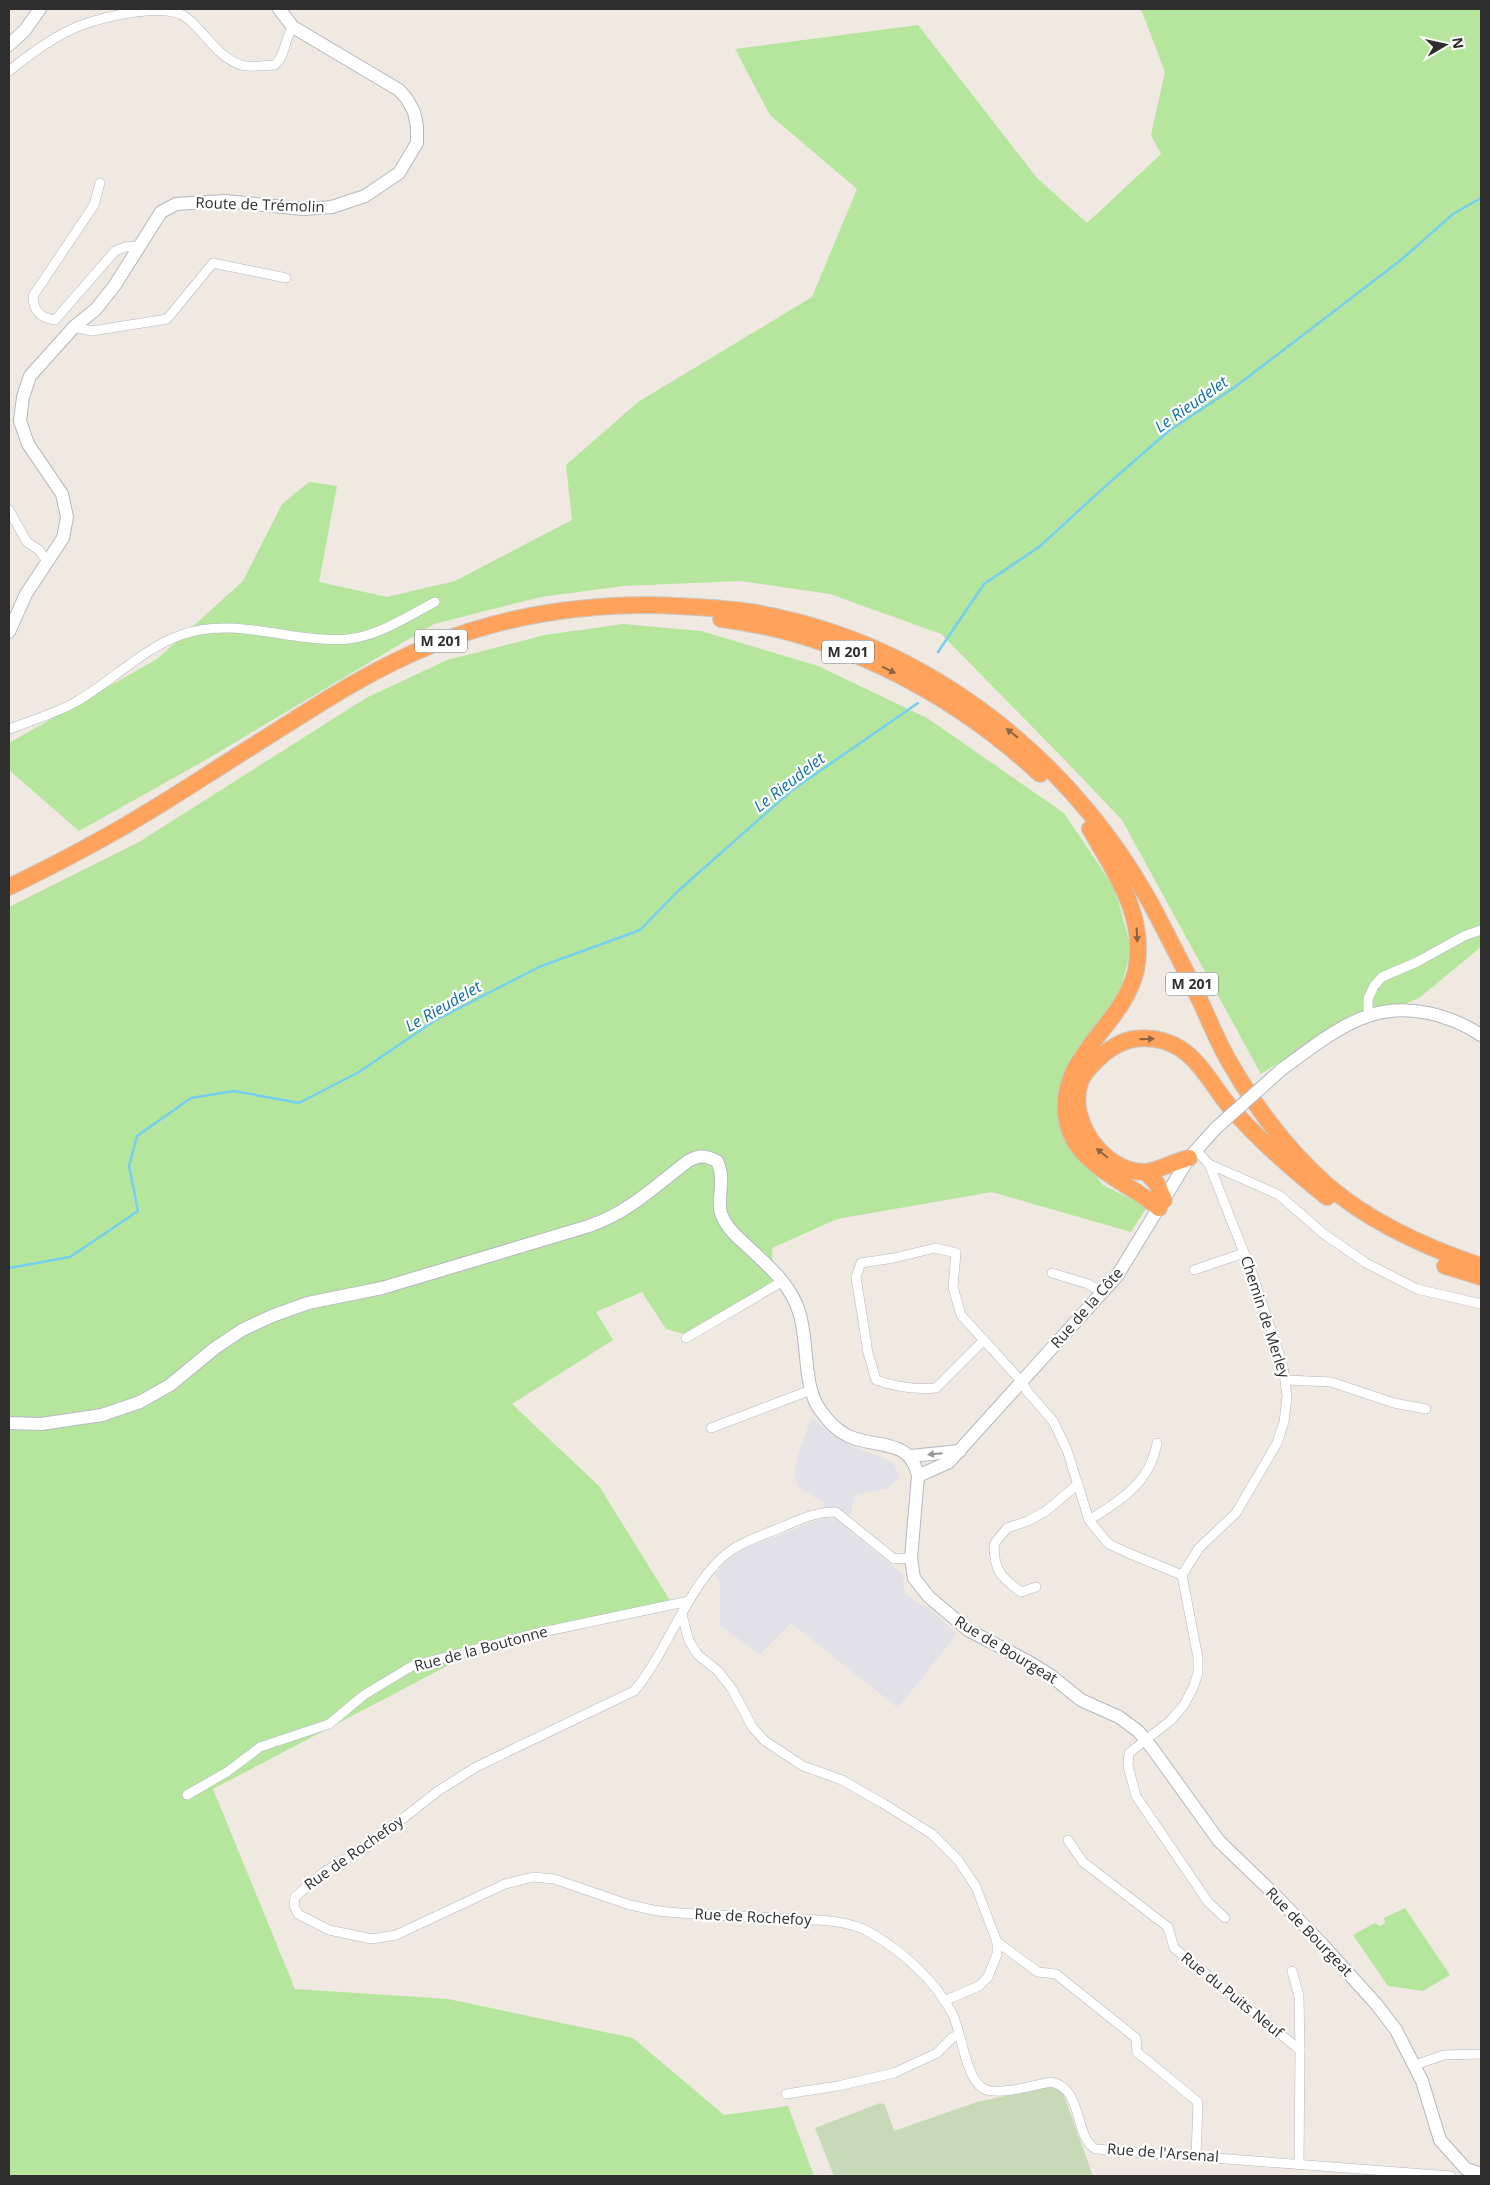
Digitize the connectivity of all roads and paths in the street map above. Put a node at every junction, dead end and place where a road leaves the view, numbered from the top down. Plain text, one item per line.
1 (40, 9) edge
2 (279, 9) edge
3 (293, 27) junction
4 (9, 45) edge
5 (9, 71) edge
6 (100, 183) dead end
7 (139, 246) junction
8 (286, 278) dead end
9 (74, 327) junction
10 (9, 510) edge
11 (48, 562) junction
12 (435, 602) dead end
13 (9, 632) edge
14 (9, 729) edge
15 (1089, 827) junction
16 (9, 887) edge
17 (9, 896) edge
18 (1481, 930) edge
19 (1370, 1015) junction
20 (1481, 1035) edge
21 (1192, 1154) junction
22 (1210, 1164) junction
23 (1146, 1172) junction
24 (1161, 1204) junction
25 (1244, 1252) junction
26 (1442, 1254) junction
27 (1481, 1261) edge
28 (1481, 1266) edge
29 (1194, 1270) dead end
30 (1052, 1273) dead end
31 (1481, 1273) edge
32 (1481, 1278) edge
33 (783, 1281) junction
34 (1102, 1292) junction
35 (1481, 1304) edge
36 (686, 1338) dead end
37 (984, 1340) junction
38 (1286, 1380) junction
39 (1022, 1382) junction
40 (811, 1390) junction
41 (1426, 1409) dead end
42 (9, 1423) edge
43 (710, 1428) dead end
44 (1157, 1443) dead end
45 (960, 1451) junction
46 (911, 1456) junction
47 (918, 1476) junction
48 (1078, 1484) junction
49 (1089, 1520) junction
50 (911, 1558) junction
51 (1182, 1575) junction
52 (1036, 1587) dead end
53 (689, 1601) junction
54 (682, 1615) junction
55 (1146, 1740) junction
56 (187, 1795) dead end
57 (1068, 1840) dead end
58 (1225, 1918) dead end
59 (997, 1942) junction
60 (1292, 1971) dead end
61 (944, 2001) junction
62 (959, 2034) junction
63 (1300, 2050) junction
64 (1481, 2054) edge
65 (1415, 2065) junction
66 (786, 2094) dead end
67 (1196, 2156) junction
68 (1299, 2163) junction
69 (1361, 2173) edge
70 (1476, 2175) edge
71 (1438, 2176) edge
72 (1451, 2176) edge

1 - 4 street
2 - 3 street, Route de Trémolin
3 - 5 street
3 - 7 street, Route de Trémolin
6 - 7 street
7 - 9 street, Route de Trémolin
8 - 9 street
9 - 11 street, Route de Trémolin
10 - 11 street
11 - 13 street, Route de Trémolin
12 - 14 street
17 -> 15 highway, M 201
15 -> 24 highway
15 - 31 highway, M 201
26 -> 16 highway, M 201
18 - 19 street
19 - 20 street
19 - 21 street, Rue de la Côte, bridge
21 - 22 street, Chemin de Merley
21 - 23 highway
21 - 24 street, Rue de la Côte
22 - 25 street, Chemin de Merley
22 - 35 street
23 - 24 highway
23 -> 32 highway
24 - 34 street, Rue de la Côte
25 - 29 street
25 - 38 street, Chemin de Merley
26 - 27 highway
26 - 28 highway, M 201
30 - 34 street
33 - 36 street
33 - 40 street
33 - 42 street
34 - 39 street, Rue de la Côte
37 - 37 street
37 - 39 street
38 - 41 street
38 - 51 street, Chemin de Merley
39 - 45 street, Rue de la Côte
39 - 48 street
40 - 43 street
40 - 46 street
44 - 49 street
45 -> 46 street
45 - 47 street, Rue de la Côte
46 - 47 street, Rue de Bourgeat
47 - 50 street, Rue de Bourgeat
48 - 49 street
48 - 52 street
49 - 51 street
50 - 53 street, Rue de Rochefoy
50 - 55 street, Rue de Bourgeat
51 - 55 street
53 - 54 street, Rue de Rochefoy
53 - 56 street, Rue de la Boutonne
54 - 59 street
54 - 61 street, Rue de Rochefoy
55 - 58 street
55 - 65 street, Rue de Bourgeat
57 - 63 street, Rue du Puits Neuf
59 - 61 street
59 - 67 street
60 - 63 street
61 - 62 street, Rue de l'Arsenal
62 - 66 street
62 - 67 street, Rue de l'Arsenal
63 - 68 street
64 - 65 street
65 - 70 street, Rue de Bourgeat
67 - 68 street, Rue de l'Arsenal
68 - 69 street, Rue de l'Arsenal
69 - 71 street, Rue de l'Arsenal
71 - 72 street, Rue de l'Arsenal

